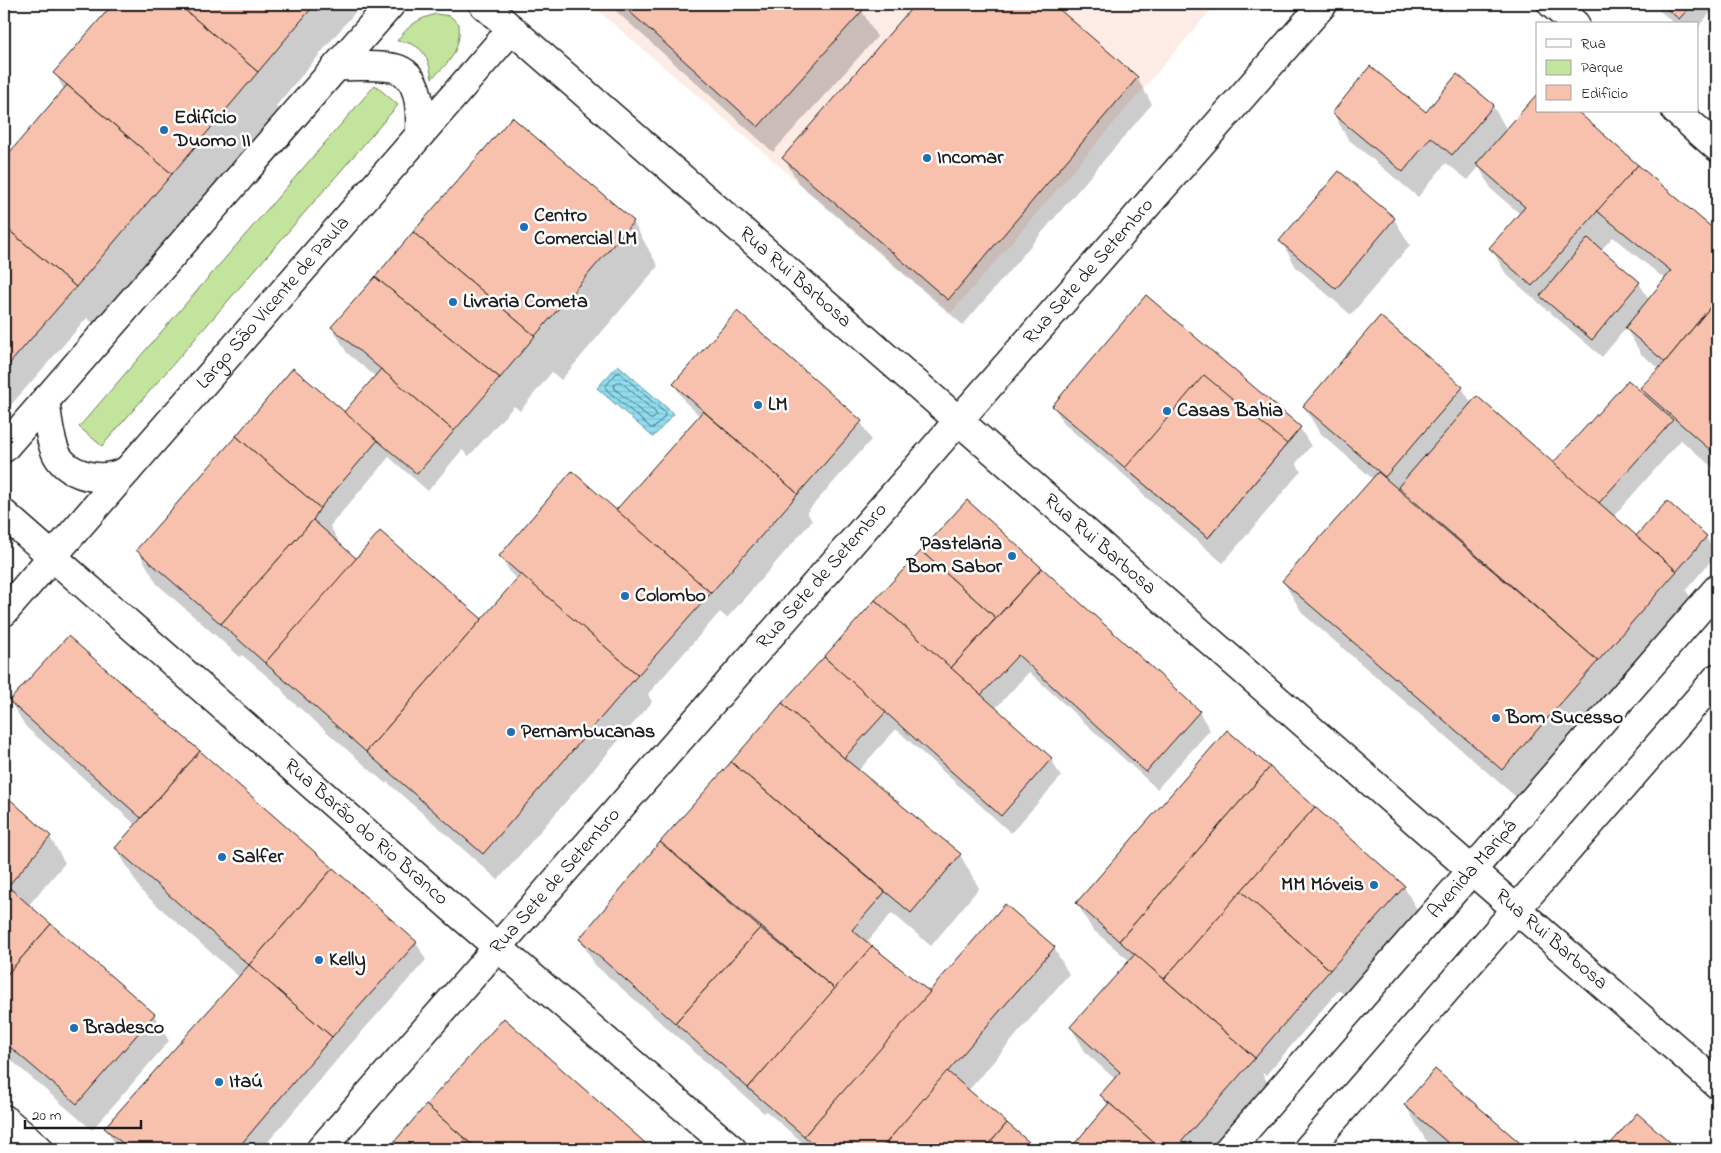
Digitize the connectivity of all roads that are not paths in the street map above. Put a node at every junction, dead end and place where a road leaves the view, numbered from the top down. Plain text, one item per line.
1 (391, 4) edge
2 (483, 4) edge
3 (1323, 4) edge
4 (1552, 4) edge
5 (1573, 22) edge
6 (512, 29) junction
7 (336, 66) junction
8 (1677, 112) edge
9 (420, 134) junction
10 (1717, 147) edge
11 (45, 400) junction
12 (958, 420) junction
13 (4, 448) edge
14 (127, 471) junction
15 (4, 514) edge
16 (52, 556) junction
17 (1717, 589) edge
18 (4, 612) edge
19 (1717, 678) edge
20 (1473, 871) junction
21 (1516, 909) junction
22 (497, 948) junction
23 (1717, 1084) edge
24 (4, 1119) edge
25 (39, 1149) edge
26 (321, 1149) edge
27 (732, 1149) edge
28 (1229, 1149) edge
29 (1308, 1149) edge

1 - 7 street
2 - 6 street, Rua Rui Barbosa
3 - 12 street, Rua Sete de Setembro
4 - 5 street
6 - 9 street, Largo São Vicente de Paula
6 - 12 street, Rua Rui Barbosa
7 - 9 street
7 - 11 street
8 - 10 street
9 - 14 street, Largo São Vicente de Paula
11 - 13 street
11 - 14 street
12 - 20 street, Rua Rui Barbosa
12 - 22 street, Rua Sete de Setembro
14 - 16 street, Largo São Vicente de Paula
15 - 16 street, Rua Barão do Rio Branco
16 - 18 street, Largo São Vicente de Paula
16 - 22 street, Rua Barão do Rio Branco
17 - 20 street, Avenida Maripá
19 - 21 street
20 - 21 street, Rua Rui Barbosa
20 - 28 street, Avenida Maripá
21 - 23 street, Rua Rui Barbosa
21 - 29 street
22 - 26 street, Rua Sete de Setembro
22 - 27 street, Rua Barão do Rio Branco
24 - 25 street

